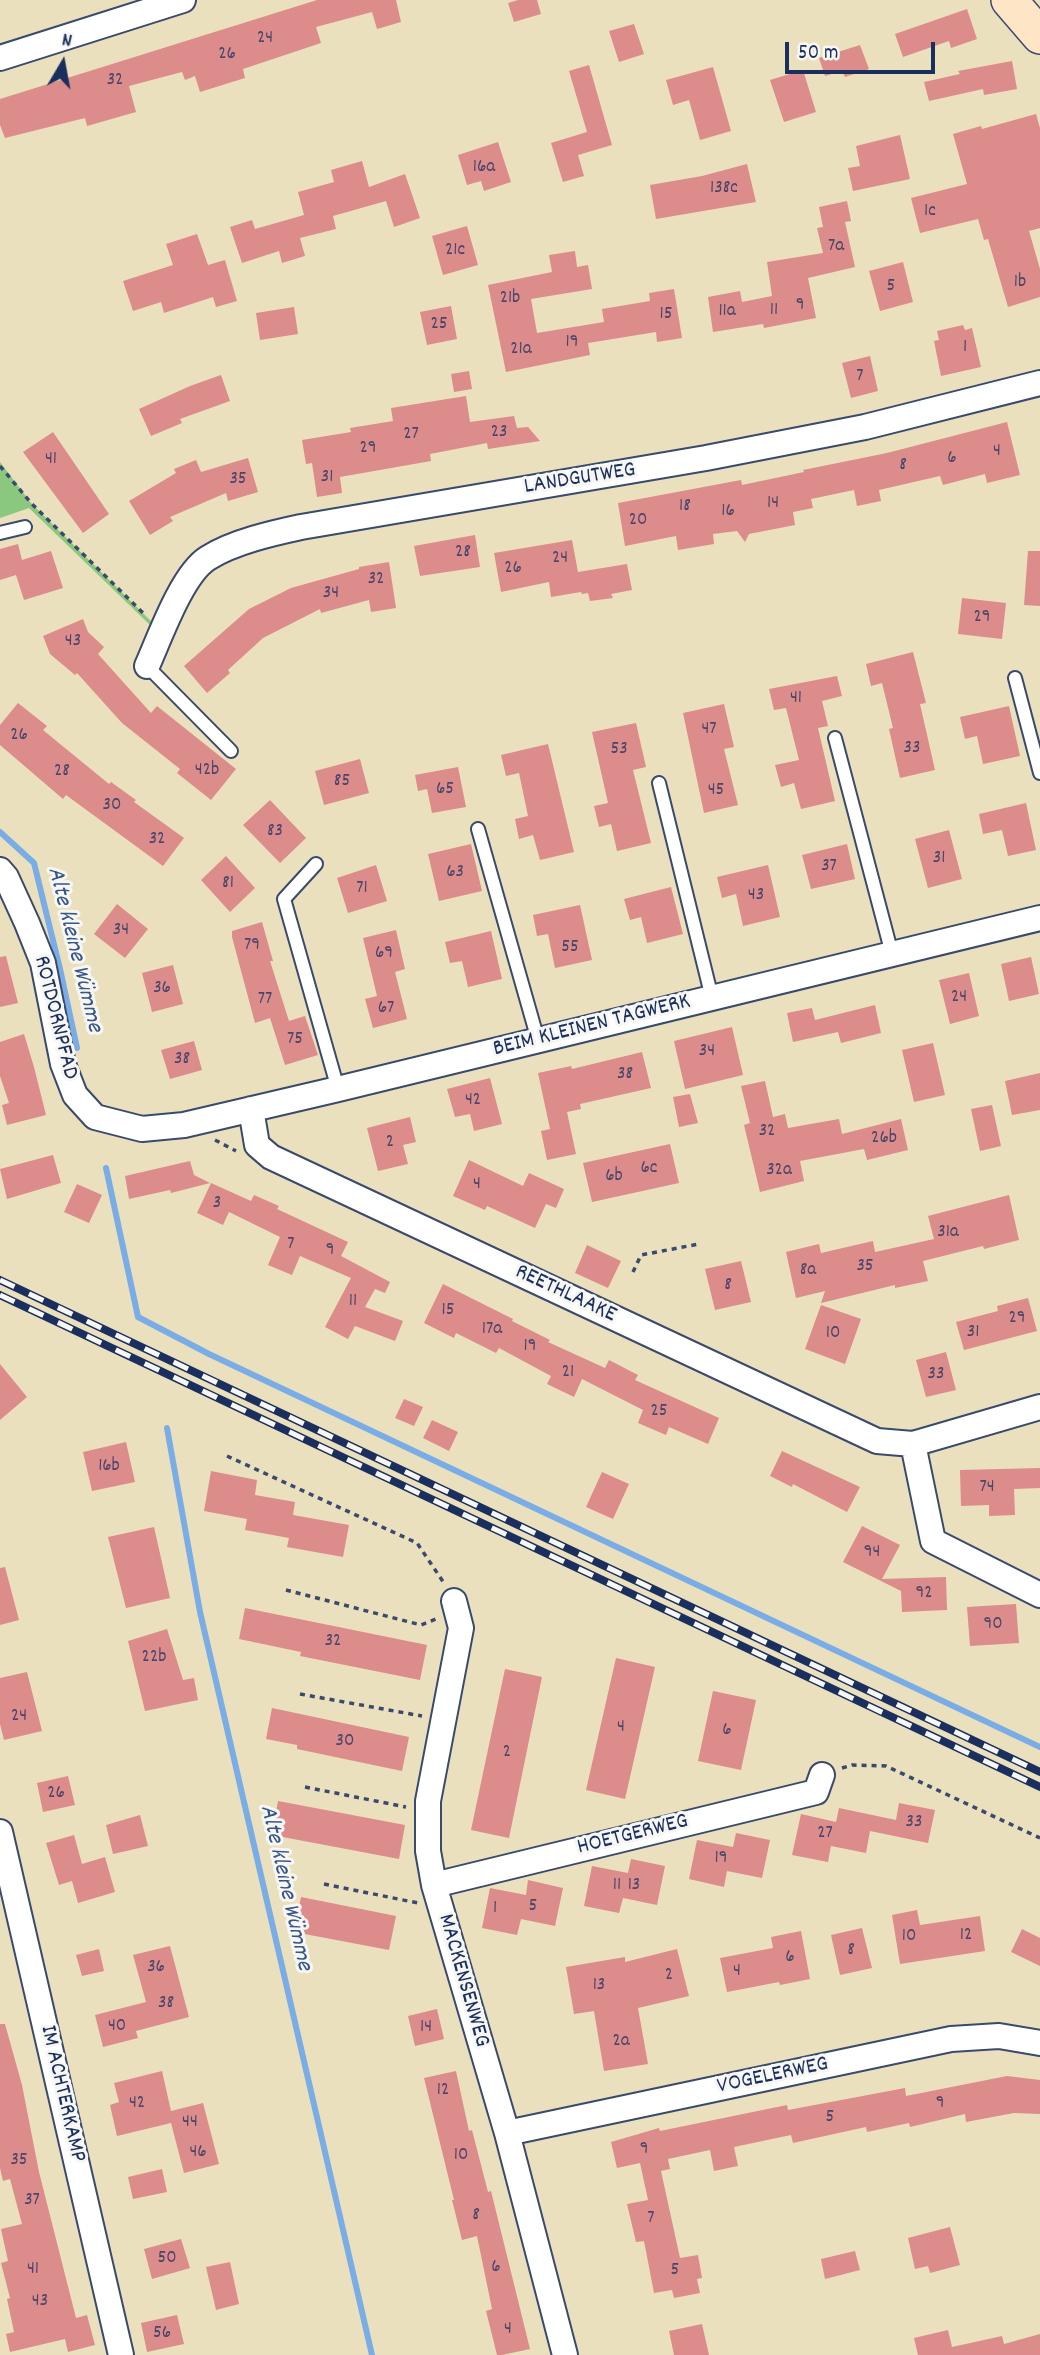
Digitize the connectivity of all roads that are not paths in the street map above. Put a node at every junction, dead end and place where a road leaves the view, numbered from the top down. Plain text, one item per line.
1 (183, 0) edge
2 (1009, 0) edge
3 (1040, 36) edge
4 (0, 58) edge
5 (1040, 383) edge
6 (25, 527) dead end
7 (0, 534) edge
8 (147, 666) joint
9 (1015, 678) dead end
10 (835, 738) dead end
11 (231, 751) dead end
12 (1040, 773) edge
13 (659, 783) dead end
14 (478, 829) dead end
15 (316, 864) dead end
16 (0, 870) edge
17 (1040, 918) edge
18 (892, 954) junction
19 (712, 998) junction
20 (538, 1040) junction
21 (338, 1089) junction
22 (251, 1109) junction
23 (142, 1129) joint
24 (1040, 1407) edge
25 (912, 1444) junction
26 (1040, 1595) edge
27 (455, 1606) road end
28 (822, 1775) road end
29 (0, 1832) edge
30 (435, 1891) junction
31 (1040, 2043) edge
32 (507, 2133) junction
33 (121, 2355) edge
34 (565, 2355) edge

1 - 4 street
2 - 3 main road
5 - 8 street, LANDGUTWEG
6 - 7 lane
8 - 11 lane
9 - 12 lane
10 - 18 lane
13 - 19 lane
14 - 20 lane
15 - 21 lane
16 - 23 street, ROTDORNPFAD
17 - 18 street, BEIM KLEINEN TAGWERK
18 - 19 street, BEIM KLEINEN TAGWERK
19 - 20 street, BEIM KLEINEN TAGWERK
20 - 21 street, BEIM KLEINEN TAGWERK
21 - 22 street, BEIM KLEINEN TAGWERK
22 - 23 street, BEIM KLEINEN TAGWERK
22 - 25 street, REETHLAAKE
24 - 25 street
25 - 26 street
27 - 30 street, MACKENSENWEG
28 - 30 street, HOETGERWEG
29 - 33 street, IM ACHTERKAMP
30 - 32 street, MACKENSENWEG
31 - 32 street, VOGELERWEG
32 - 34 street, MACKENSENWEG

